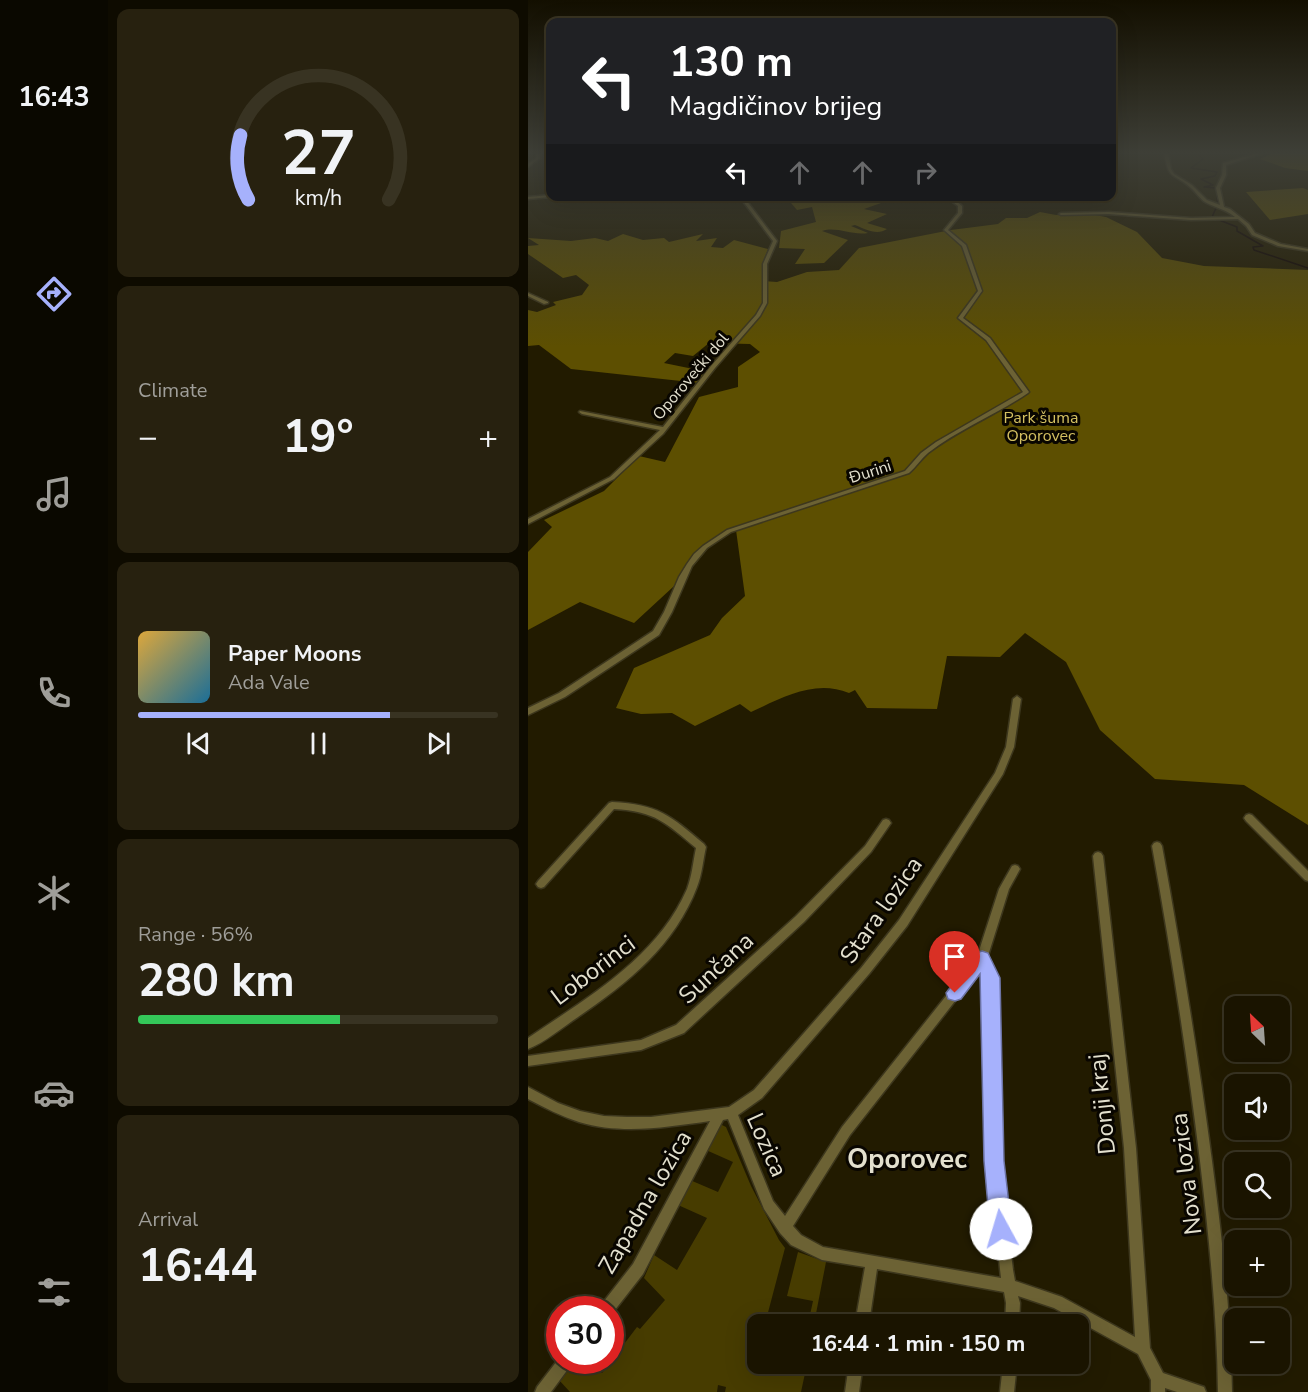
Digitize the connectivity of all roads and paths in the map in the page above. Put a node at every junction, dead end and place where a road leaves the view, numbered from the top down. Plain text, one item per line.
1 (757, 217) edge
2 (957, 217) edge
3 (1141, 217) edge
4 (1239, 218) joint
5 (1308, 250) edge
6 (528, 294) edge
7 (546, 303) dead end
8 (582, 412) dead end
9 (664, 429) junction
10 (528, 522) edge
11 (1017, 699) dead end
12 (528, 712) edge
13 (1249, 818) dead end
14 (886, 823) dead end
15 (1157, 846) dead end
16 (1098, 856) dead end
17 (1015, 869) dead end
18 (1308, 877) edge
19 (541, 884) dead end
20 (982, 959) junction
21 (528, 1044) edge
22 (528, 1061) edge
23 (528, 1093) edge
24 (726, 1114) junction
25 (785, 1228) junction
26 (872, 1262) junction
27 (1009, 1286) junction
28 (617, 1296) edge
29 (864, 1314) edge
30 (1012, 1314) edge
31 (1143, 1349) junction
32 (556, 1374) edge
33 (855, 1374) edge
34 (1009, 1374) edge
35 (1158, 1385) edge
36 (542, 1392) edge
37 (852, 1392) edge
38 (1008, 1392) edge
39 (1199, 1392) edge
40 (1226, 1392) edge

1 - 9 street, Oporovečki dol
2 - 12 street, Đurini
3 - 4 street
4 - 5 street
6 - 7 street
8 - 9 street
9 - 10 street, Oporovečki dol
11 - 24 street, Stara lozica
13 - 18 street
14 - 22 street, Sunčana
15 - 40 street, Nova lozica
16 - 31 street, Donji kraj
17 - 20 street
19 - 21 street, Loborinci
20 - 25 street
20 - 27 street
23 - 24 street, Lozica
24 - 25 street, Lozica
24 - 28 street, Zapadna lozica
25 - 26 street, Lozica
26 - 27 street, Lozica
26 - 29 street
27 - 30 street
27 - 31 street, Lozica
31 - 35 street
32 - 36 street
33 - 37 street
34 - 38 street
35 - 39 street

